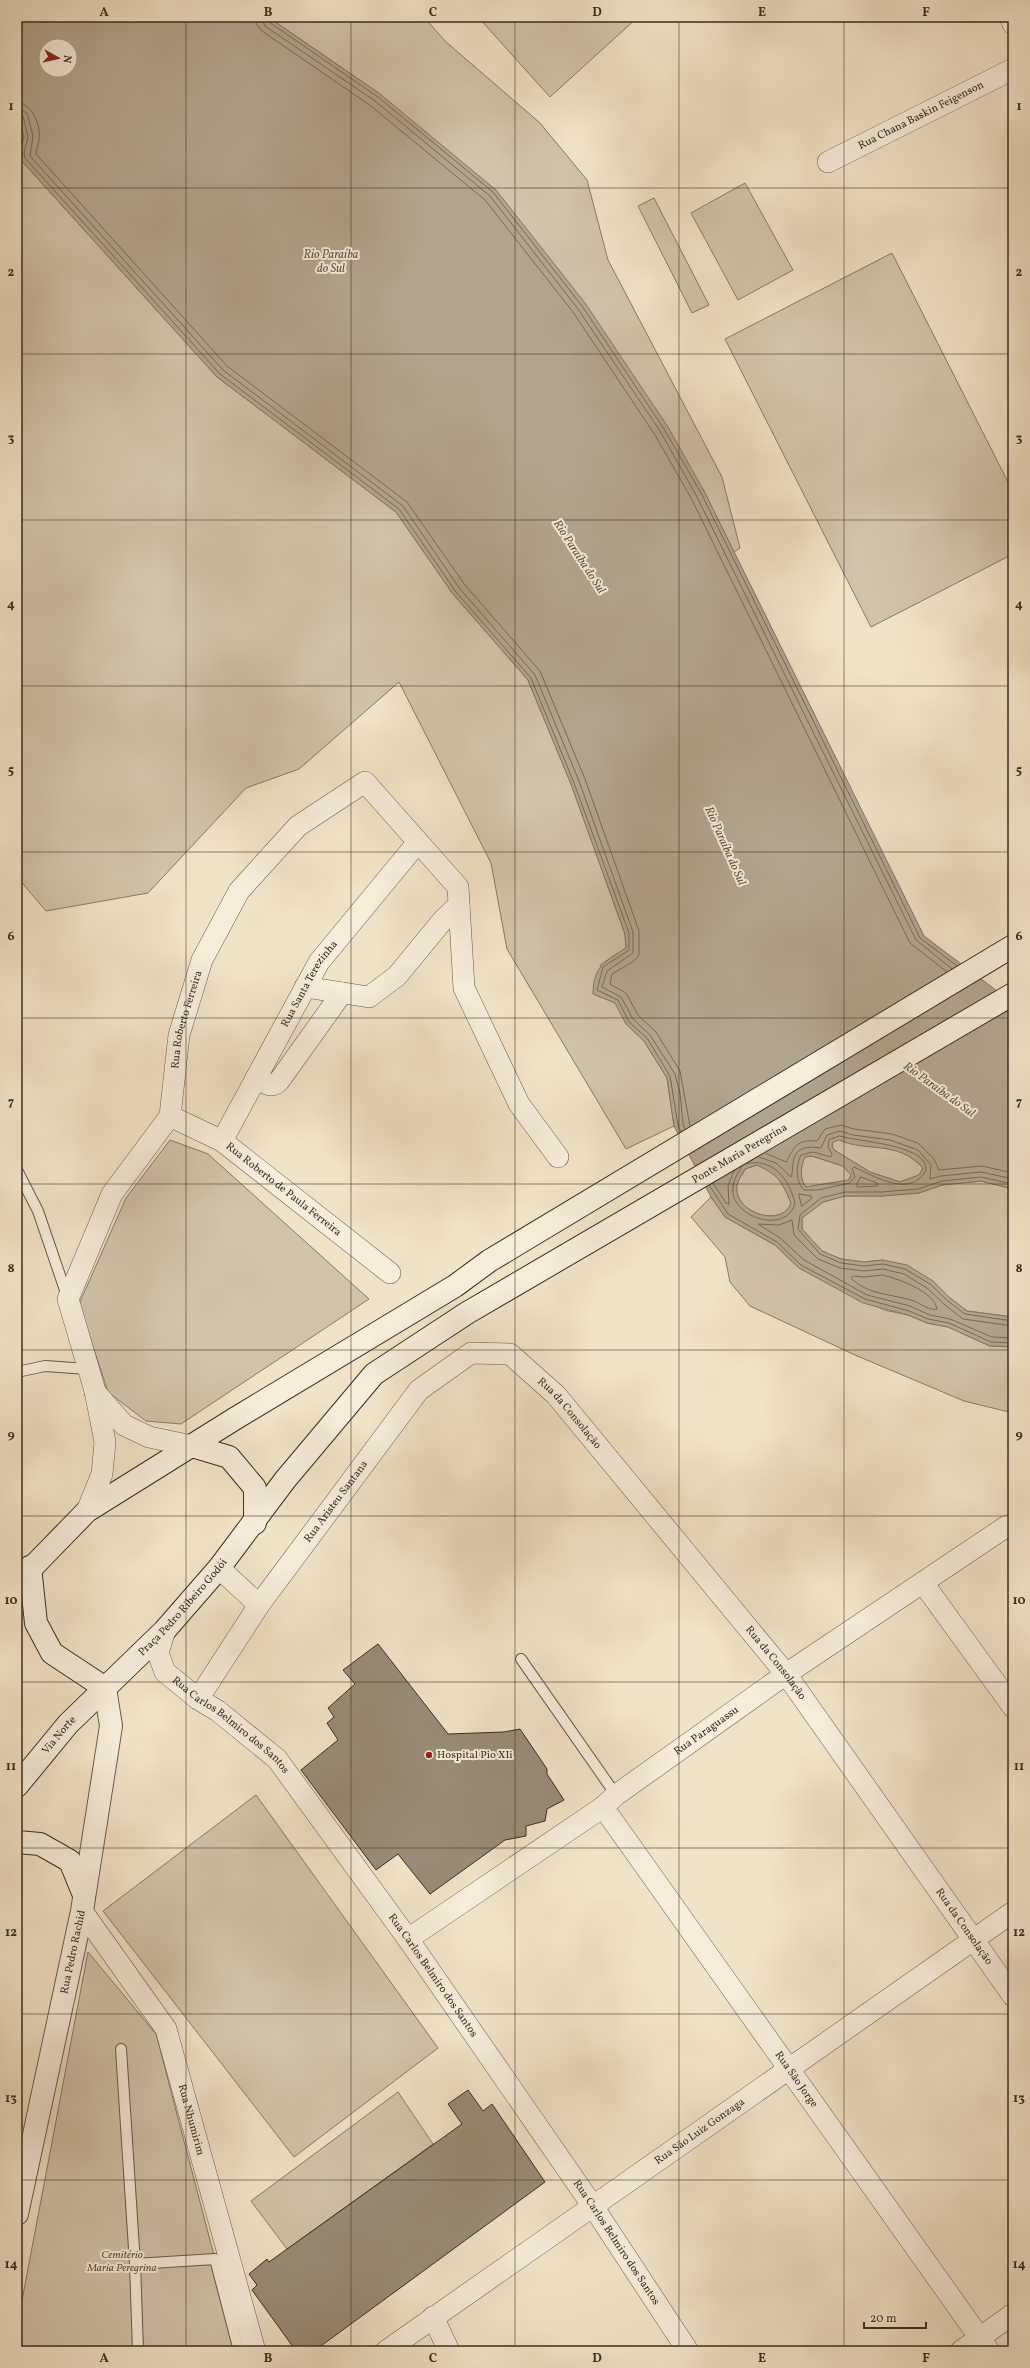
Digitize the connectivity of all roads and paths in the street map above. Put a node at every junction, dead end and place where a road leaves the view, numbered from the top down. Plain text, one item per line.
1 (1010, 17) edge
2 (1013, 24) edge
3 (1013, 69) edge
4 (828, 162) dead end
5 (418, 842) junction
6 (459, 905) junction
7 (1012, 947) edge
8 (305, 987) junction
9 (342, 993) junction
10 (1013, 994) edge
11 (256, 1078) junction
12 (170, 1116) junction
13 (222, 1141) junction
14 (558, 1157) dead end
15 (17, 1170) edge
16 (390, 1273) dead end
17 (68, 1299) junction
18 (510, 1354) joint
19 (32, 1369) junction
20 (87, 1369) junction
21 (17, 1372) edge
22 (17, 1378) edge
23 (95, 1391) junction
24 (192, 1446) junction
25 (87, 1511) junction
26 (255, 1523) junction
27 (1010, 1528) edge
28 (219, 1568) junction
29 (24, 1575) edge
30 (923, 1583) junction
31 (259, 1605) junction
32 (165, 1630) junction
33 (521, 1658) dead end
34 (786, 1674) junction
35 (106, 1688) junction
36 (198, 1699) junction
37 (1013, 1707) edge
38 (17, 1786) edge
39 (609, 1801) junction
40 (17, 1842) edge
41 (83, 1903) junction
42 (1013, 1912) edge
43 (408, 1939) junction
44 (973, 1940) junction
45 (1013, 1996) edge
46 (121, 2049) dead end
47 (789, 2070) junction
48 (592, 2205) junction
49 (17, 2214) edge
50 (135, 2264) junction
51 (1013, 2314) edge
52 (433, 2317) junction
53 (984, 2345) edge
54 (138, 2351) edge
55 (239, 2351) edge
56 (255, 2351) edge
57 (386, 2351) edge
58 (449, 2351) edge
59 (688, 2351) edge
60 (961, 2351) edge

1 - 2 street
3 - 4 street, Rua Chana Baskin Feigenson
5 - 6 street
5 - 8 street, Rua Santa Terezinha
5 - 12 street, Rua Roberto Ferreira
6 - 9 street
6 - 14 street
7 - 24 main road
8 - 9 street
8 - 11 street, Rua Santa Terezinha
9 - 11 street
10 - 26 main road, Ponte Maria Peregrina
11 - 13 street, Rua Santa Terezinha
12 - 13 street, Rua Roberto de Paula Ferreira
12 - 17 street
13 - 16 street, Rua Roberto de Paula Ferreira
15 - 17 lane
17 - 20 street
18 - 31 street, Rua Aristeu Santana
18 - 34 street, Rua da Consolação
19 - 20 lane
19 - 21 lane
19 - 22 lane
20 - 23 street
23 - 24 street
23 - 25 street
24 - 25 main road
24 - 26 main road
25 - 29 main road
26 - 28 main road, Praça Pedro Ribeiro Godói
27 - 30 street, Rua Paraguassu
28 - 31 street
28 - 32 main road, Praça Pedro Ribeiro Godói
29 - 35 main road
30 - 34 street, Rua Paraguassu
30 - 37 street
31 - 36 street, Rua Aristeu Santana
32 - 35 main road, Praça Pedro Ribeiro Godói
32 - 36 street, Rua Carlos Belmiro dos Santos
33 - 39 lane
34 - 39 street, Rua Paraguassu
34 - 44 street, Rua da Consolação
35 - 38 main road, Via Norte
35 - 41 main road, Rua Pedro Rachid
36 - 43 street, Rua Carlos Belmiro dos Santos
39 - 43 street, Rua Paraguassu
39 - 47 street, Rua São Jorge
40 - 41 main road
41 - 49 main road, Rua Pedro Rachid
41 - 56 street, Rua Nhumirim
42 - 44 street, Rua São Luiz Gonzaga
43 - 48 street, Rua Carlos Belmiro dos Santos
44 - 45 street, Rua da Consolação
44 - 47 street, Rua São Luiz Gonzaga
46 - 50 lane
47 - 48 street, Rua São Luiz Gonzaga
47 - 53 street, Rua São Jorge
48 - 52 street, Rua São Luiz Gonzaga
48 - 59 street, Rua Carlos Belmiro dos Santos
50 - 54 lane
50 - 55 lane
51 - 53 street
52 - 57 street, Rua São Luiz Gonzaga
52 - 58 street
53 - 60 street

